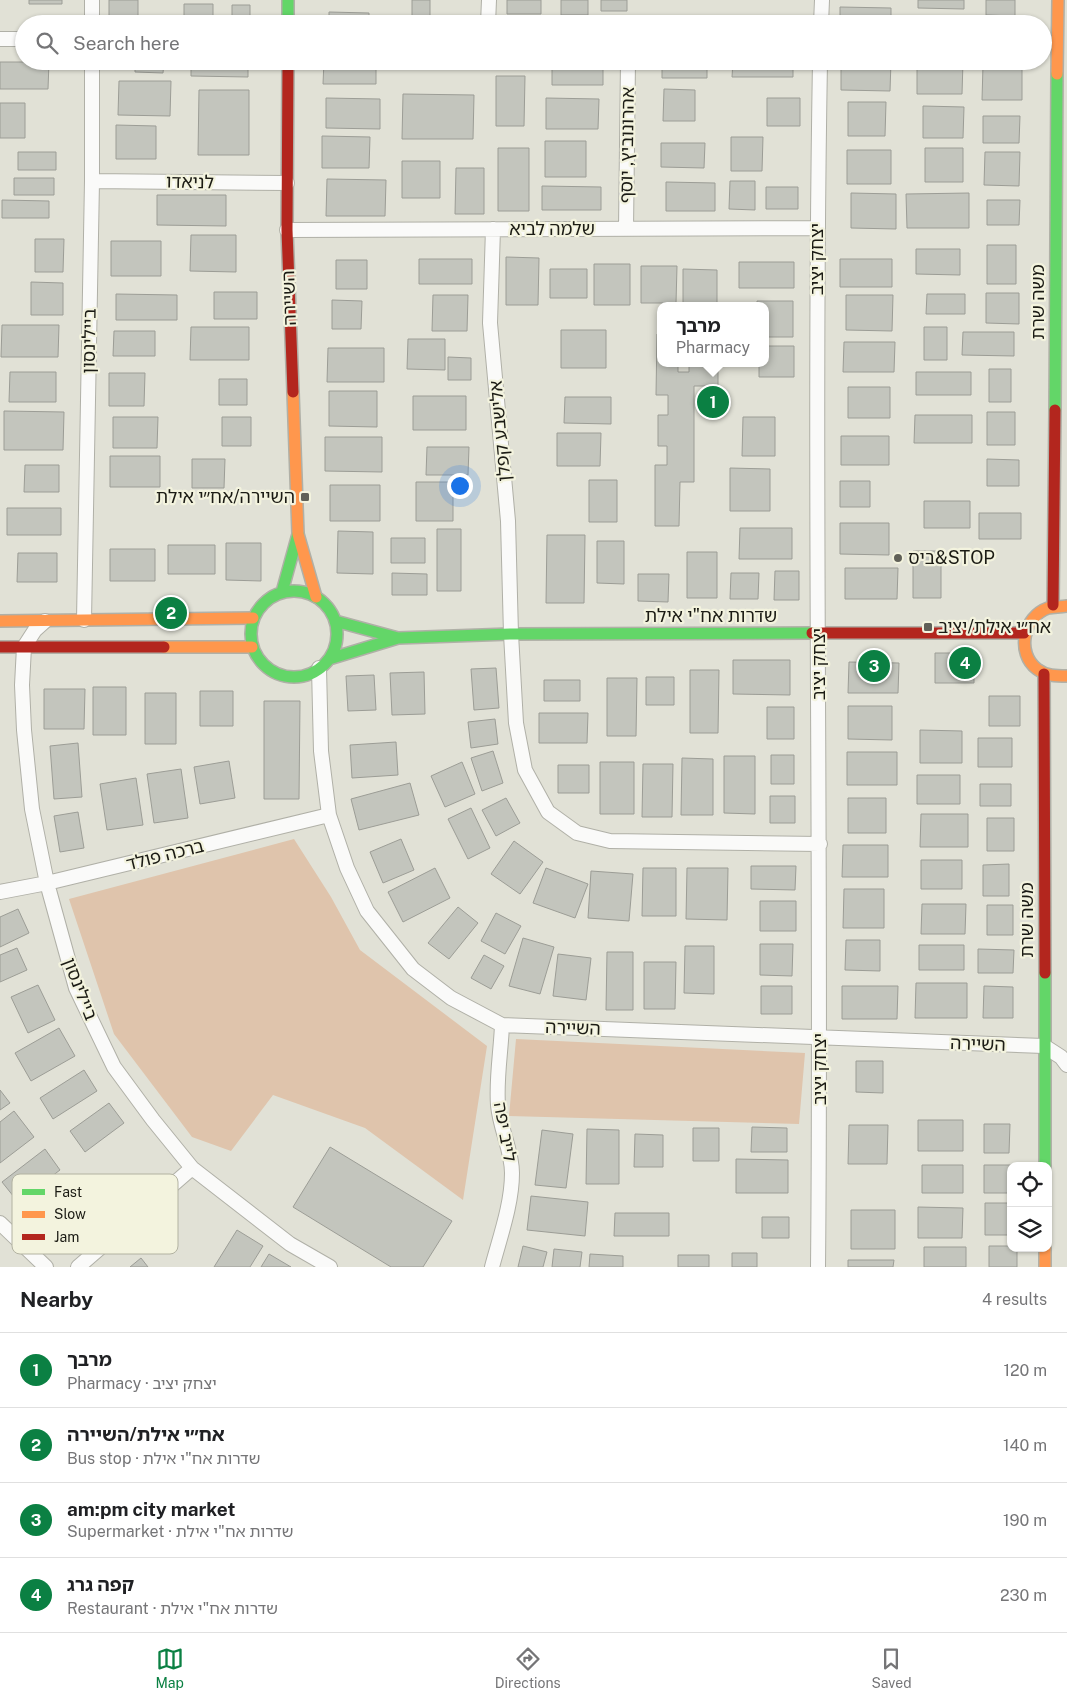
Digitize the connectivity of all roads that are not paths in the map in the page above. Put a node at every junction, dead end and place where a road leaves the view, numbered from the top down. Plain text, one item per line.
1 (92, 0) edge
2 (288, 0) edge
3 (488, 0) edge
4 (822, 0) edge
5 (1058, 0) edge
6 (92, 15) edge
7 (288, 15) edge
8 (488, 15) edge
9 (821, 15) edge
10 (0, 39) edge
11 (15, 39) edge
12 (92, 70) edge
13 (288, 70) edge
14 (628, 70) edge
15 (820, 70) edge
16 (92, 180) junction
17 (287, 183) junction
18 (817, 228) junction
19 (494, 229) junction
20 (626, 229) junction
21 (287, 230) junction
22 (298, 534) junction
23 (282, 592) junction
24 (316, 597) junction
25 (1053, 605) junction
26 (1067, 606) edge
27 (253, 618) junction
28 (84, 620) junction
29 (0, 621) edge
30 (45, 621) junction
31 (335, 621) junction
32 (818, 633) junction
33 (1024, 633) junction
34 (511, 634) junction
35 (398, 638) junction
36 (0, 647) edge
37 (24, 647) junction
38 (252, 647) junction
39 (324, 664) junction
40 (1044, 674) junction
41 (1067, 676) edge
42 (329, 815) junction
43 (820, 844) junction
44 (47, 883) junction
45 (0, 892) edge
46 (502, 1024) junction
47 (820, 1038) junction
48 (1044, 1046) junction
49 (1067, 1065) edge
50 (1045, 1162) edge
51 (192, 1168) junction
52 (178, 1180) edge
53 (0, 1223) edge
54 (12, 1234) edge
55 (1045, 1252) edge
56 (32, 1254) edge
57 (93, 1254) edge
58 (46, 1267) edge
59 (78, 1267) edge
60 (330, 1267) edge
61 (492, 1267) edge
62 (818, 1267) edge
63 (1046, 1267) edge

1 - 6 street
2 - 7 street
3 - 8 street
4 - 9 street
5 - 25 street, משה שרת
10 - 11 street
12 - 16 street, ביילינסון
13 - 17 street, השיירה
14 - 20 street, אהרונוביץ, יוסף
15 - 18 street, יצחק יציב
16 - 17 street, לניאדו
16 - 28 street, ביילינסון
17 - 21 street, השיירה
18 - 20 street, שלמה לביא
18 - 32 street, יצחק יציב
19 - 20 street, שלמה לביא
19 - 21 street, שלמה לביא
19 - 34 street, אלישבע קפלן
21 - 22 street, השיירה
22 - 23 street, השיירה
22 - 24 street, השיירה
23 - 24 street
23 - 27 street
24 - 31 street
25 - 26 street
25 - 33 street
27 - 28 street
27 - 38 street
28 - 30 street
29 - 30 street
30 - 37 street
31 - 35 street, שדרות אח"י אילת
31 - 39 street
32 - 33 street, שדרות אח"י אילת
32 - 34 street, שדרות אח"י אילת
32 - 43 street, יצחק יציב
33 - 40 street
34 - 35 street, שדרות אח"י אילת
34 - 43 street, אלישבע קפלן
35 - 39 street, שדרות אח"י אילת
36 - 37 street
37 - 38 street
37 - 44 street, ביילינסון
38 - 39 street
39 - 42 street, השיירה
40 - 41 street
40 - 48 street, משה שרת
42 - 44 street, ברכה פולד
42 - 46 street, השיירה
43 - 47 street, יצחק יציב
44 - 45 street, ברכה פולד
44 - 51 street, ביילינסון
46 - 47 street, השיירה
46 - 61 street, לייב יפה
47 - 48 street, השיירה
47 - 62 street, יצחק יציב
48 - 49 street
48 - 50 street, משה שרת
51 - 52 street
51 - 60 street, ביילינסון
53 - 54 street
55 - 63 street
56 - 58 street
57 - 59 street

